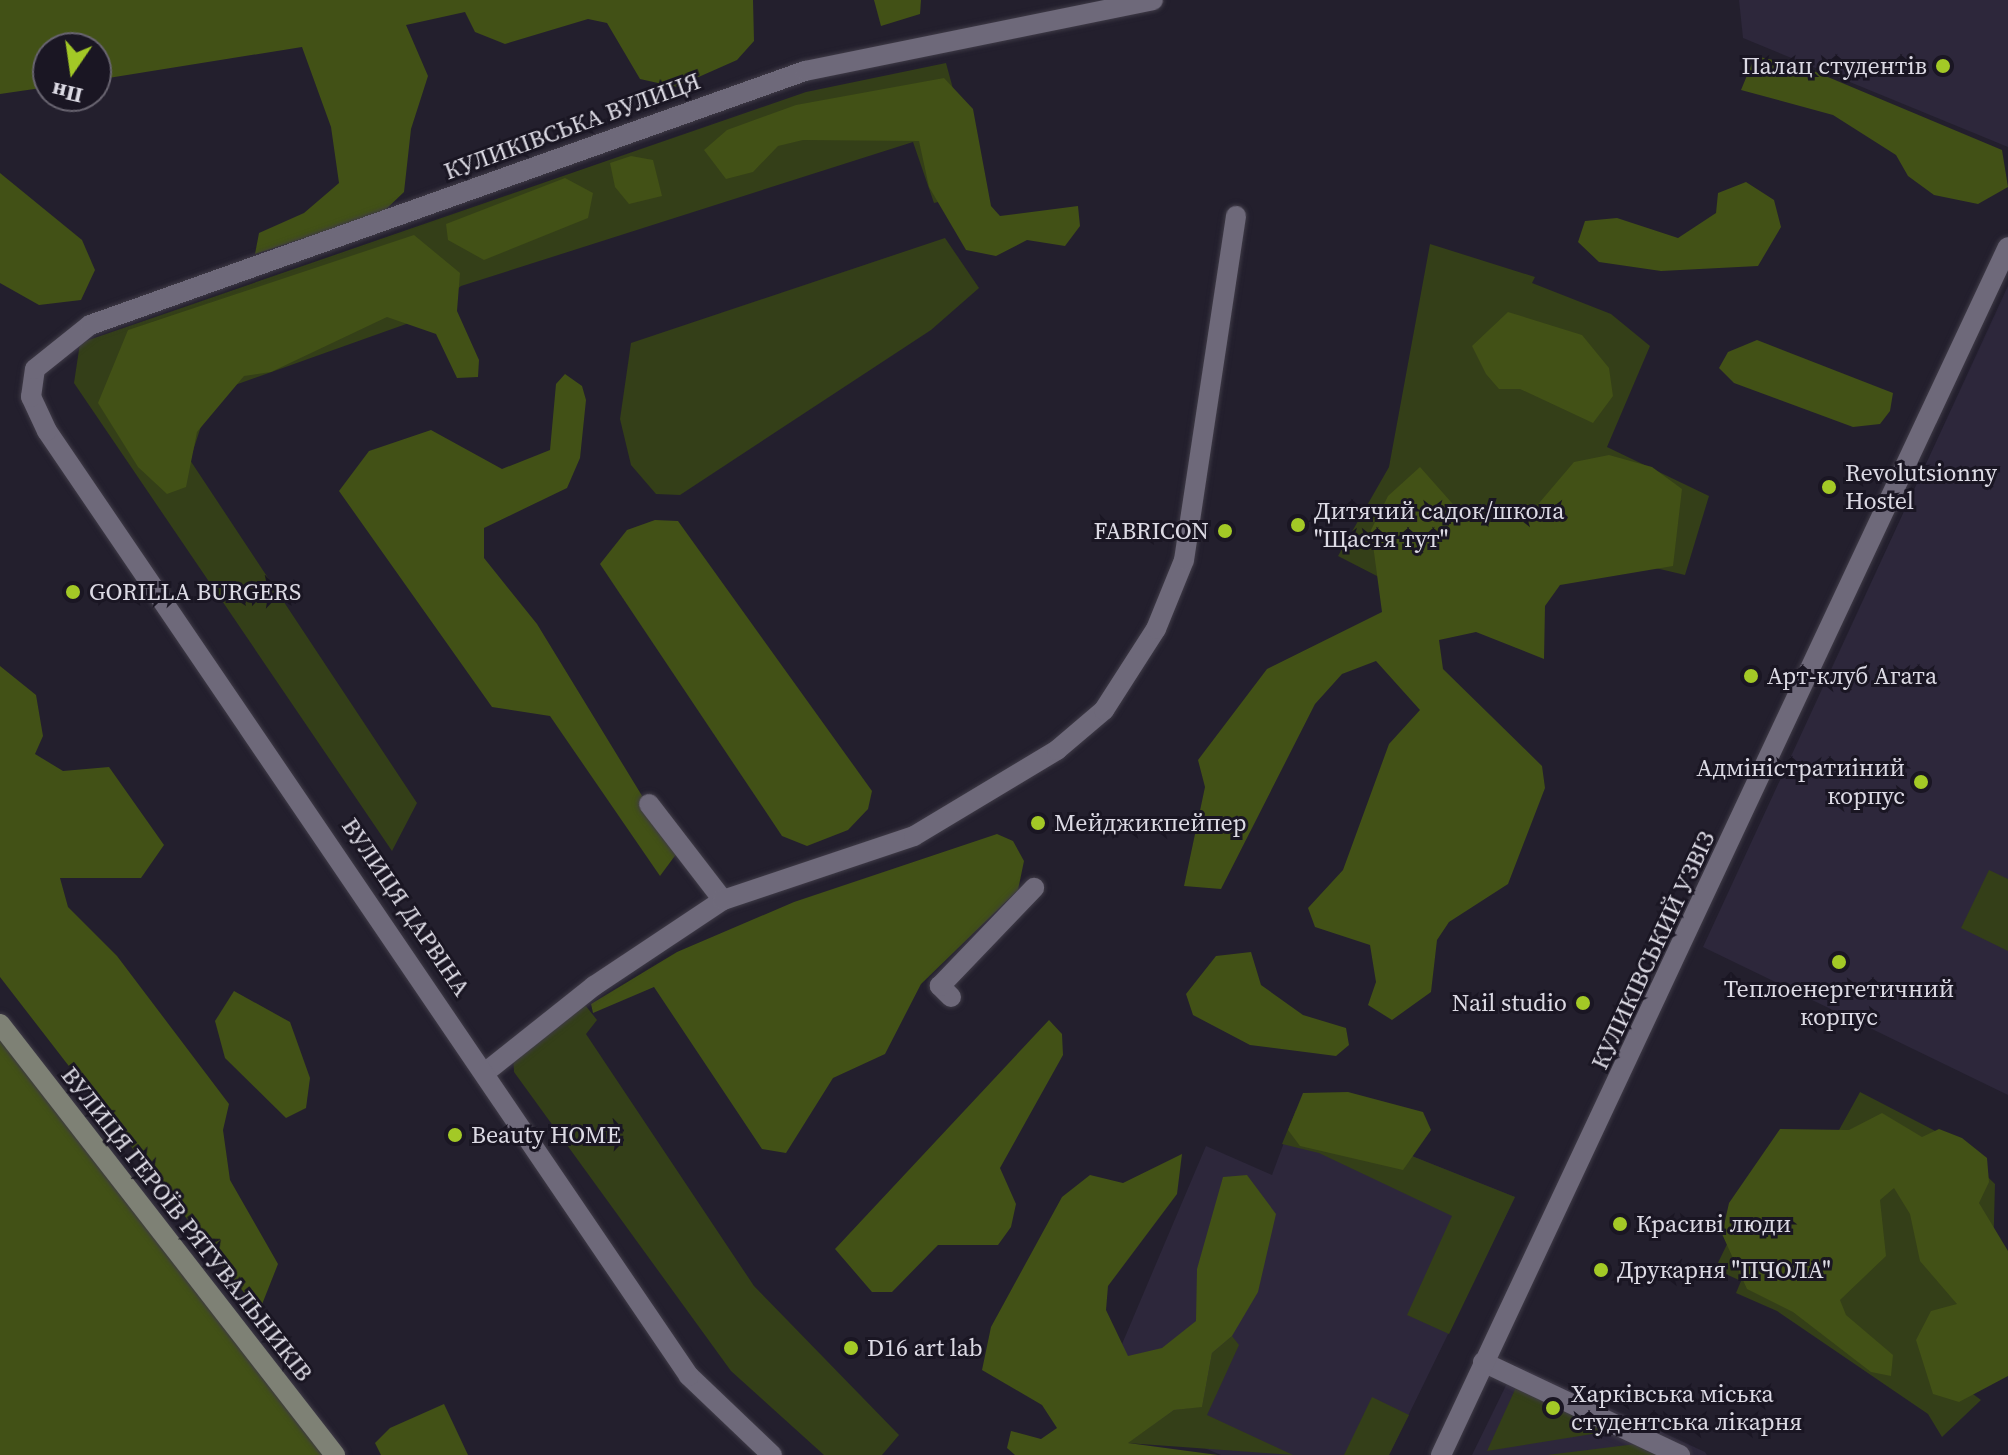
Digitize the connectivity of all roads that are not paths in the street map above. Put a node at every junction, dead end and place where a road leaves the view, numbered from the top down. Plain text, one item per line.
1 (1153, 0) edge
2 (1236, 216) dead end
3 (2008, 247) edge
4 (35, 369) joint
5 (649, 804) dead end
6 (1034, 888) dead end
7 (723, 900) junction
8 (951, 997) dead end
9 (0, 1024) edge
10 (487, 1071) junction
11 (1483, 1362) junction
12 (335, 1455) edge
13 (772, 1455) edge
14 (1441, 1455) edge
15 (1680, 1455) edge

1 - 4 street, КУЛИКІВСЬКА ВУЛИЦЯ
2 - 7 street
3 - 11 street, КУЛИКІВСЬКИЙ УЗВІЗ
4 - 10 street, ВУЛИЦЯ ДАРВІНА
5 - 7 street
6 - 8 street
7 - 10 street
9 - 12 street, ВУЛИЦЯ ГЕРОЇВ РЯТУВАЛЬНИКІВ
10 - 13 street, ВУЛИЦЯ ДАРВІНА
11 - 14 street, КУЛИКІВСЬКИЙ УЗВІЗ
11 - 15 street

